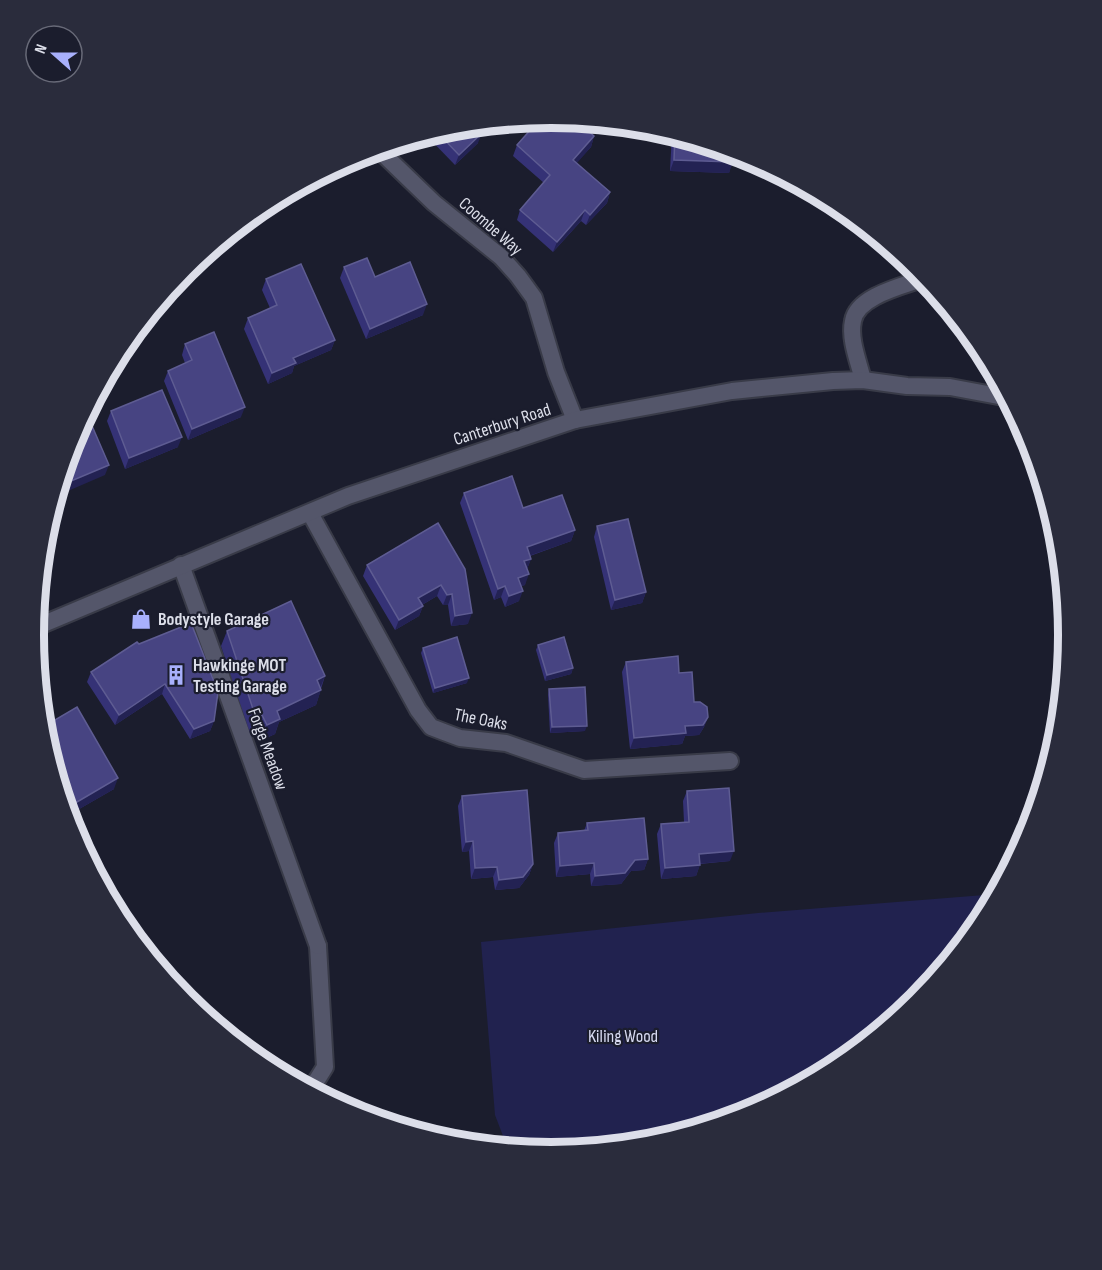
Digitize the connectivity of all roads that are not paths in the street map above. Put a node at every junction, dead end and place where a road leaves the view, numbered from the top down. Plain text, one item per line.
1 (385, 155) edge
2 (915, 282) edge
3 (863, 380) junction
4 (999, 396) edge
5 (575, 420) junction
6 (310, 513) junction
7 (181, 565) junction
8 (44, 624) edge
9 (730, 761) dead end
10 (314, 1084) edge

1 - 5 street, Coombe Way
2 - 3 street
3 - 4 street, Canterbury Road
3 - 5 street, Canterbury Road
5 - 6 street, Canterbury Road
6 - 7 street, Canterbury Road
6 - 9 street, The Oaks
7 - 8 street, Canterbury Road
7 - 10 street, Forge Meadow

